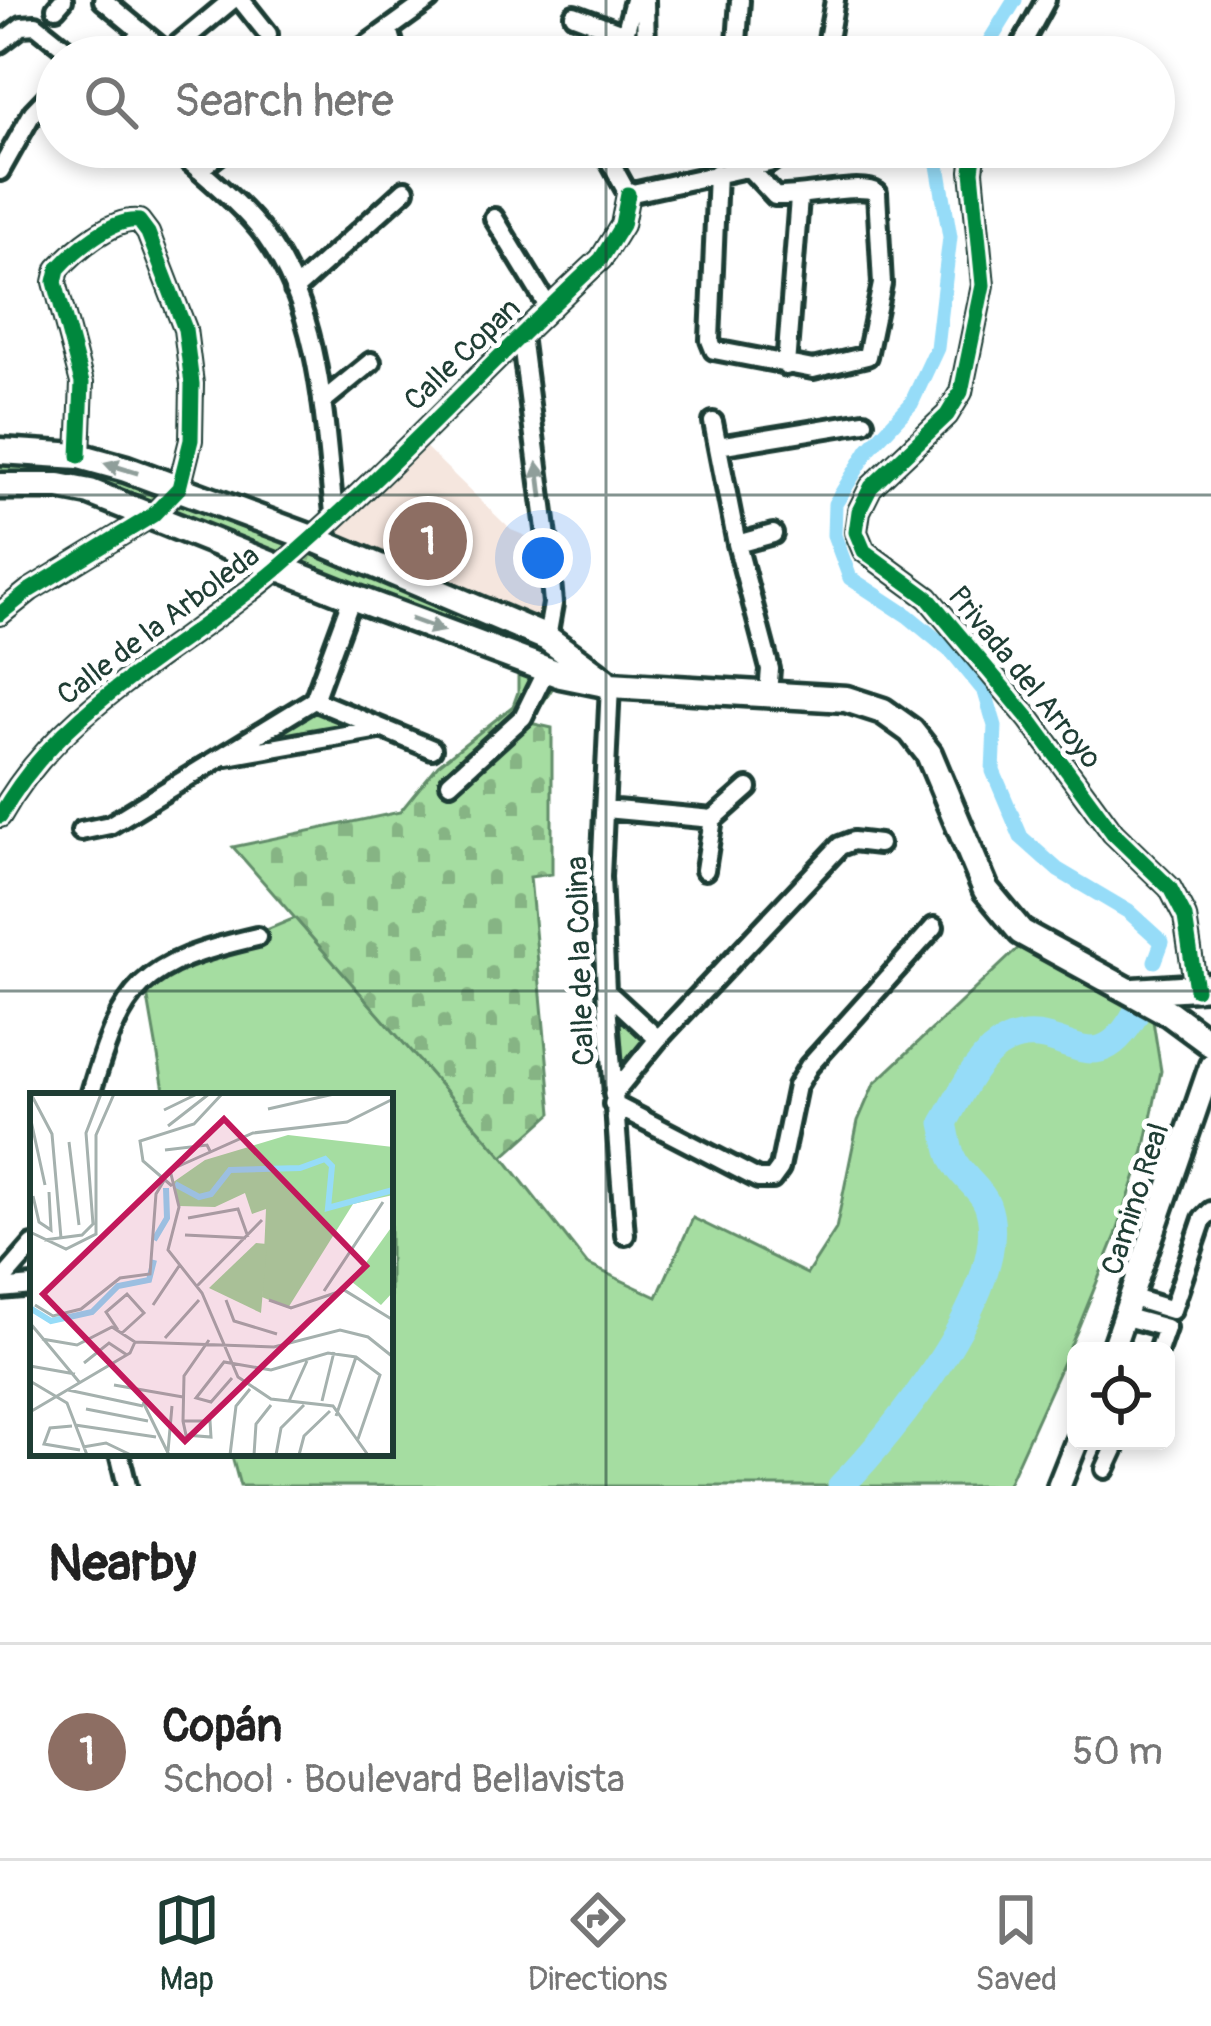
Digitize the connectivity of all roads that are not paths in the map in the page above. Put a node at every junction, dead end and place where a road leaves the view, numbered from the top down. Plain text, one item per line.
1 (103, 0) edge
2 (237, 0) edge
3 (429, 0) edge
4 (634, 0) edge
5 (645, 0) edge
6 (740, 0) edge
7 (836, 0) edge
8 (1046, 0) edge
9 (574, 15) dead end
10 (389, 29) junction
11 (140, 34) joint
12 (268, 34) dead end
13 (625, 34) joint
14 (50, 36) edge
15 (143, 36) edge
16 (190, 36) edge
17 (379, 36) edge
18 (391, 36) edge
19 (646, 36) edge
20 (737, 36) edge
21 (830, 36) edge
22 (1026, 36) edge
23 (0, 43) edge
24 (36, 109) edge
25 (197, 168) edge
26 (202, 168) edge
27 (610, 168) edge
28 (743, 168) edge
29 (749, 168) edge
30 (972, 168) edge
31 (199, 170) junction
32 (0, 171) edge
33 (717, 173) junction
34 (405, 190) dead end
35 (628, 194) junction
36 (799, 198) junction
37 (494, 218) dead end
38 (294, 290) junction
39 (549, 308) junction
40 (521, 335) junction
41 (370, 362) dead end
42 (786, 366) junction
43 (328, 397) junction
44 (712, 422) dead end
45 (864, 422) dead end
46 (718, 446) junction
47 (0, 452) edge
48 (79, 456) junction
49 (0, 486) edge
50 (179, 488) junction
51 (153, 514) junction
52 (334, 514) junction
53 (773, 534) dead end
54 (309, 537) junction
55 (737, 544) junction
56 (279, 567) junction
57 (352, 597) junction
58 (0, 614) edge
59 (547, 638) junction
60 (546, 670) junction
61 (610, 685) junction
62 (768, 692) junction
63 (314, 700) junction
64 (380, 729) junction
65 (432, 749) dead end
66 (214, 758) junction
67 (450, 782) dead end
68 (748, 788) dead end
69 (604, 809) junction
70 (0, 816) edge
71 (713, 819) junction
72 (81, 831) dead end
73 (879, 844) dead end
74 (705, 870) dead end
75 (934, 927) dead end
76 (256, 937) dead end
77 (606, 991) junction
78 (1188, 995) edge
79 (658, 1039) junction
80 (1211, 1045) edge
81 (1211, 1065) edge
82 (91, 1093) edge
83 (613, 1099) junction
84 (1211, 1211) edge
85 (625, 1235) dead end
86 (30, 1249) edge
87 (0, 1286) edge
88 (1130, 1308) junction
89 (1169, 1319) junction
90 (1116, 1342) edge
91 (1161, 1342) edge
92 (1073, 1450) edge
93 (1114, 1450) edge
94 (120, 1456) edge
95 (1105, 1469) dead end
96 (127, 1486) edge
97 (1059, 1486) edge

1 - 11 street
2 - 12 street
2 - 16 street
3 - 10 street
4 - 13 street
5 - 19 street
6 - 20 street
7 - 21 street
8 - 22 street
9 - 13 street
10 - 17 street
10 - 18 street
11 - 15 street
14 - 23 street
24 - 32 street
25 - 31 street
26 - 31 street
27 - 35 street
28 - 33 street
29 - 36 street
30 - 78 street, Privada del Arroyo
31 - 38 street
33 - 35 street
33 - 42 street
34 - 38 street
35 - 39 street, Calle Copan
36 - 42 street
36 - 42 street
37 - 39 street
38 - 43 street
39 - 40 street, Calle Copan
40 - 52 street, Calle Copan
59 -> 40 street
41 - 43 street
43 - 52 street
44 - 46 street
45 - 46 street
46 - 55 street
47 - 48 main road
50 -> 48 main road
48 - 50 street
49 - 51 main road
50 - 51 street
50 - 54 main road
51 - 56 main road
51 - 58 street
52 - 54 street, Calle Copan
53 - 55 street
54 - 56 street, Calle de la Arboleda
54 - 59 main road
55 - 62 street
56 - 57 main road
56 - 70 street, Calle de la Arboleda
57 -> 60 main road
57 - 63 street
59 - 61 main road
60 - 61 main road
60 - 67 street
61 - 62 main road
61 - 69 street, Calle de la Colina
62 - 78 main road
63 - 64 street
63 - 66 street
64 - 65 street
64 - 66 street
66 - 72 street
68 - 71 street
69 - 71 street
69 - 77 street, Calle de la Colina
71 - 74 street
73 - 79 street
75 - 83 street
76 - 82 street
77 - 79 street
77 - 83 street, Calle de la Colina
78 - 80 main road
79 - 83 street
81 - 88 street, Camino Real
83 - 85 street, Calle de la Colina
84 - 89 street
86 - 87 street
88 - 89 street
88 - 90 street, Camino Real
89 - 91 street
92 - 97 street
93 - 95 street
94 - 96 street

